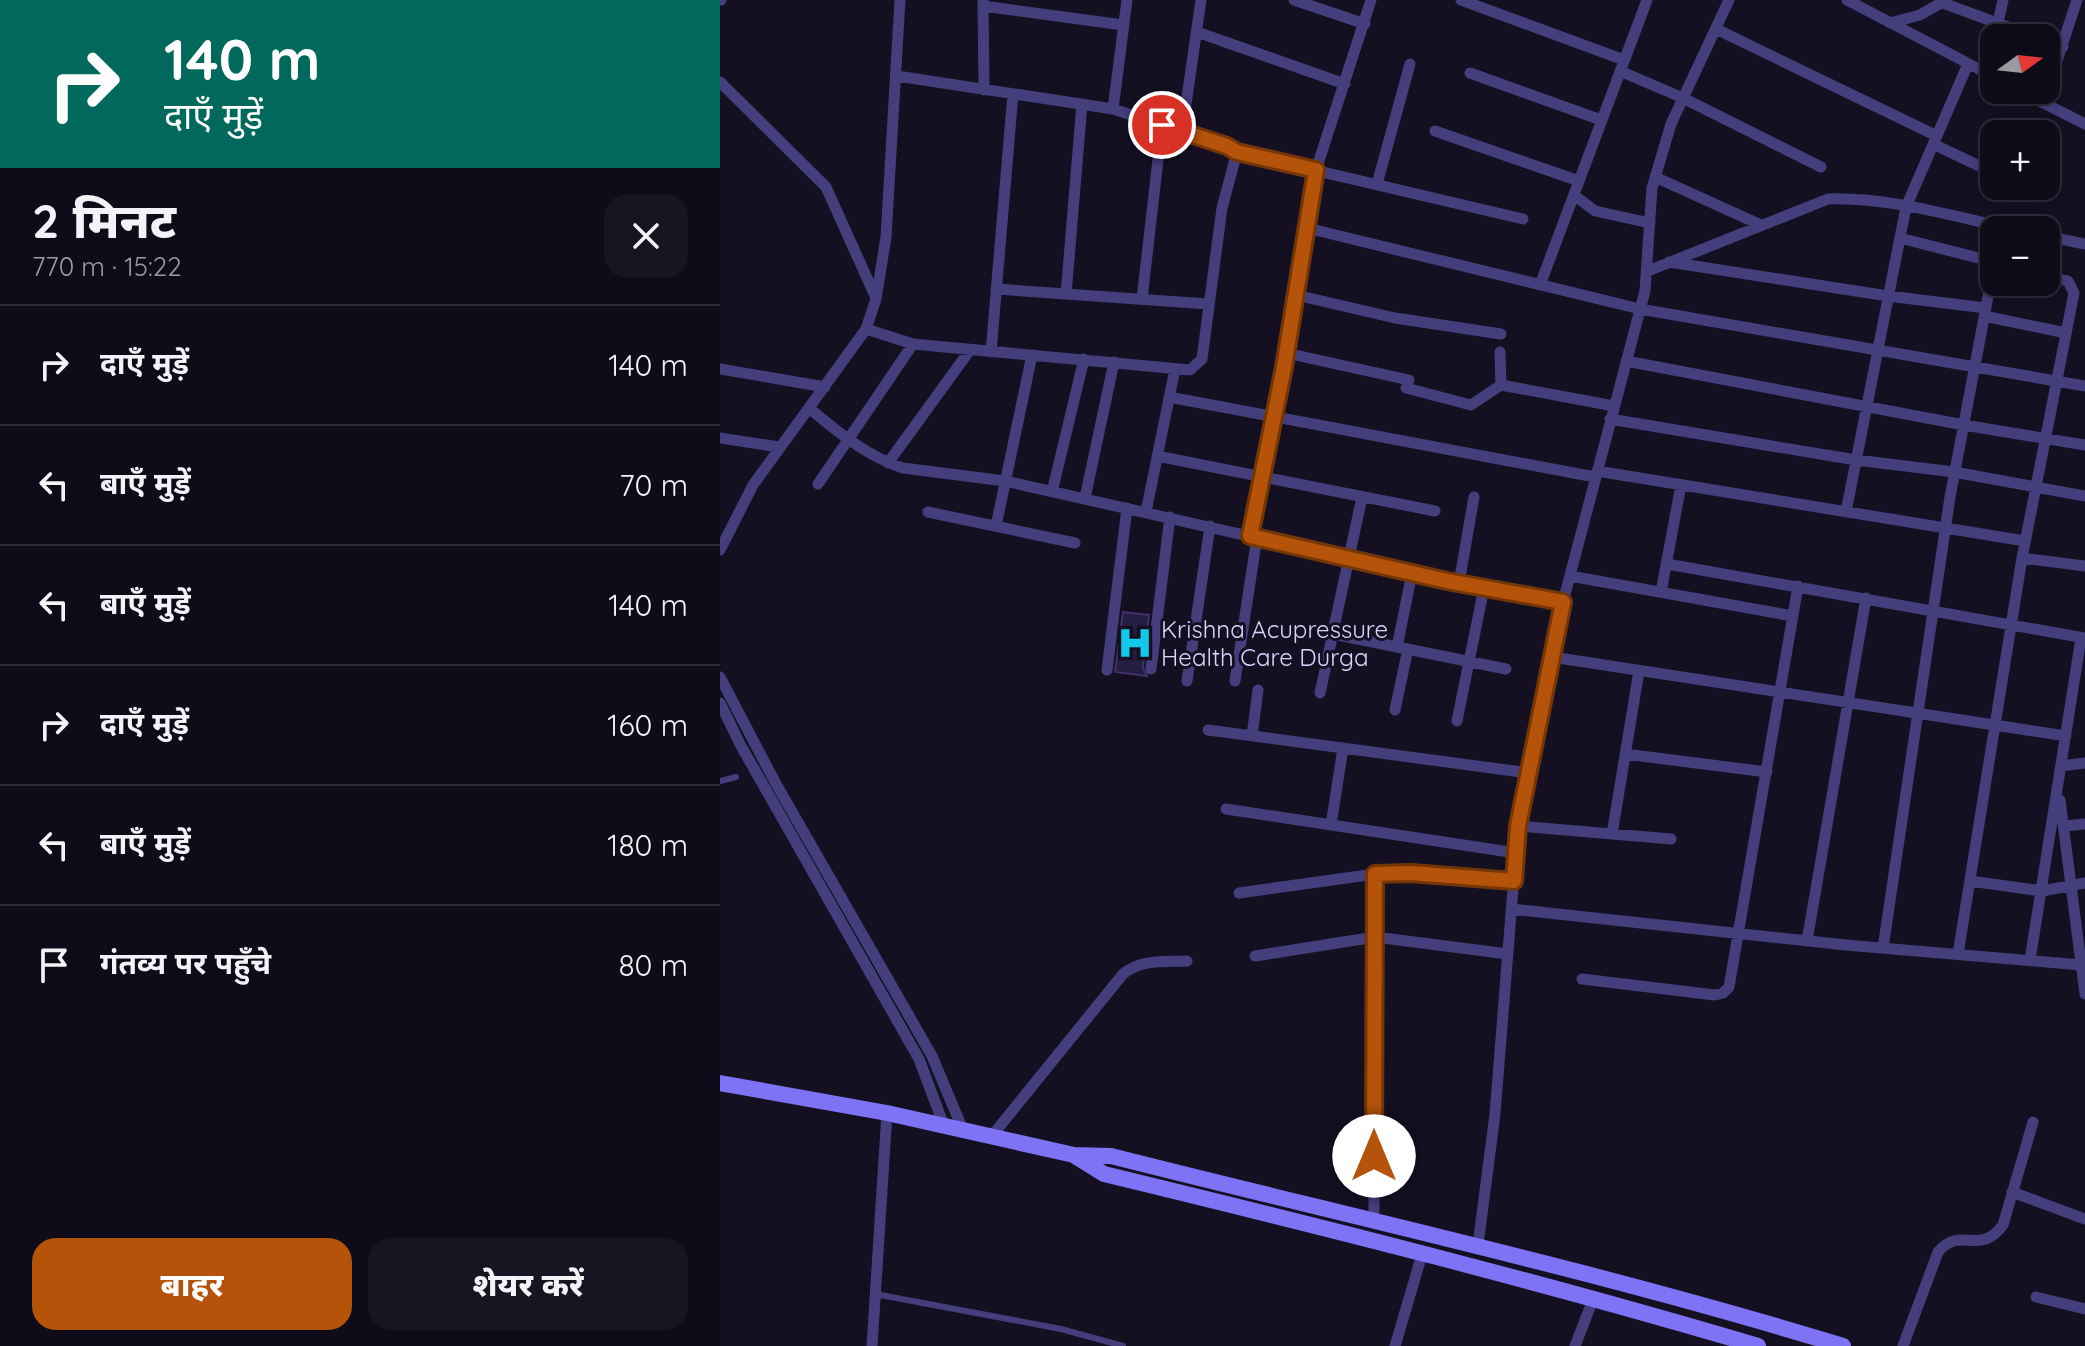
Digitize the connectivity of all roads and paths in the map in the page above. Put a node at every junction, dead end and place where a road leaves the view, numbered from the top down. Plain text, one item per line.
1 (900, 0) edge
2 (1042, 0) edge
3 (1127, 0) edge
4 (1201, 0) edge
5 (1294, 0) edge
6 (1371, 0) edge
7 (1461, 0) edge
8 (1647, 0) edge
9 (1729, 0) edge
10 (1847, 0) edge
11 (2003, 0) edge
12 (1945, 2) edge
13 (2080, 2) edge
14 (983, 3) edge
15 (1040, 13) junction
16 (1890, 23) junction
17 (1998, 23) joint
18 (1365, 24) junction
19 (1123, 25) junction
20 (1716, 29) junction
21 (1197, 32) junction
22 (2060, 46) edge
23 (2063, 47) junction
24 (2060, 55) edge
25 (1410, 64) dead end
26 (1968, 64) junction
27 (1622, 66) junction
28 (1980, 70) edge
29 (1470, 73) dead end
30 (897, 76) junction
31 (720, 82) edge
32 (1345, 84) junction
33 (984, 90) junction
34 (1013, 94) junction
35 (1683, 98) junction
36 (1082, 104) junction
37 (2045, 104) edge
38 (1113, 109) junction
39 (1601, 120) junction
40 (2085, 124) edge
41 (1162, 125) junction
42 (1435, 131) dead end
43 (1182, 132) junction
44 (1935, 140) junction
45 (1237, 152) junction
46 (1980, 165) edge
47 (1821, 167) dead end
48 (1316, 170) junction
49 (1655, 177) junction
50 (1579, 181) junction
51 (1377, 184) junction
52 (1574, 195) junction
53 (1906, 207) junction
54 (1523, 219) dead end
55 (1650, 223) junction
56 (1980, 224) edge
57 (1761, 225) junction
58 (1307, 228) junction
59 (1900, 238) junction
60 (2060, 239) edge
61 (2085, 244) edge
62 (1980, 260) edge
63 (1669, 262) junction
64 (1648, 271) junction
65 (2060, 279) edge
66 (1540, 285) junction
67 (996, 289) junction
68 (1066, 294) junction
69 (2079, 294) edge
70 (1296, 295) junction
71 (1888, 296) junction
72 (1988, 296) edge
73 (876, 299) junction
74 (1142, 299) junction
75 (1208, 304) junction
76 (1640, 309) junction
77 (1985, 312) junction
78 (866, 329) junction
79 (2066, 333) junction
80 (1501, 334) dead end
81 (913, 344) junction
82 (970, 350) junction
83 (1878, 351) junction
84 (991, 352) junction
85 (1500, 352) dead end
86 (1286, 353) junction
87 (1032, 355) junction
88 (1084, 359) junction
89 (1626, 361) junction
90 (1114, 362) junction
91 (1975, 366) junction
92 (720, 369) edge
93 (1175, 369) junction
94 (2056, 381) junction
95 (1501, 385) junction
96 (2085, 386) edge
97 (825, 387) junction
98 (1169, 397) junction
99 (1614, 406) junction
100 (1867, 406) junction
101 (809, 408) junction
102 (1274, 415) junction
103 (1610, 419) junction
104 (1964, 425) junction
105 (720, 438) edge
106 (2046, 438) junction
107 (848, 440) junction
108 (2085, 445) edge
109 (779, 447) junction
110 (1157, 456) junction
111 (1856, 460) junction
112 (888, 463) junction
113 (1954, 472) junction
114 (1596, 474) junction
115 (1262, 478) junction
116 (1005, 481) junction
117 (818, 484) dead end
118 (1681, 485) junction
119 (2036, 487) junction
120 (1052, 492) junction
121 (2085, 496) edge
122 (1362, 497) junction
123 (1474, 497) dead end
124 (1085, 498) junction
125 (1127, 508) junction
126 (1435, 511) dead end
127 (928, 512) dead end
128 (1146, 512) junction
129 (1846, 512) junction
130 (1170, 517) junction
131 (996, 526) junction
132 (1210, 526) junction
133 (1946, 528) junction
134 (1253, 536) junction
135 (2025, 541) junction
136 (1075, 543) dead end
137 (720, 550) edge
138 (1350, 558) junction
139 (2022, 558) junction
140 (1667, 564) junction
141 (2085, 566) edge
142 (1412, 573) junction
143 (1570, 576) junction
144 (1459, 583) junction
145 (1798, 586) junction
146 (1484, 588) junction
147 (1661, 592) junction
148 (1866, 598) junction
149 (1563, 602) junction
150 (1935, 611) junction
151 (1793, 616) junction
152 (2011, 625) junction
153 (1333, 634) junction
154 (2083, 638) edge
155 (1403, 648) junction
156 (1552, 657) junction
157 (1469, 662) junction
158 (1151, 669) dead end
159 (1506, 669) dead end
160 (1107, 670) dead end
161 (1639, 671) junction
162 (720, 677) edge
163 (1187, 681) dead end
164 (1235, 681) dead end
165 (1258, 690) dead end
166 (1320, 693) dead end
167 (1780, 694) junction
168 (720, 703) edge
169 (1849, 704) junction
170 (1395, 710) dead end
171 (1917, 714) junction
172 (1457, 721) dead end
173 (1994, 726) junction
174 (1208, 730) dead end
175 (1252, 736) junction
176 (2066, 736) junction
177 (1343, 748) junction
178 (1625, 754) junction
179 (2085, 763) edge
180 (2061, 766) junction
181 (1767, 772) junction
182 (1529, 773) junction
183 (736, 777) dead end
184 (720, 781) edge
185 (2058, 785) junction
186 (1226, 809) dead end
187 (2085, 824) edge
188 (1331, 825) junction
189 (1518, 826) junction
190 (2064, 826) junction
191 (1612, 834) junction
192 (1671, 839) dead end
193 (1516, 853) junction
194 (1375, 874) junction
195 (1514, 881) junction
196 (1970, 881) junction
197 (2085, 883) edge
198 (2071, 885) junction
199 (2042, 891) junction
200 (1239, 893) dead end
201 (1511, 909) junction
202 (2081, 927) edge
203 (1739, 933) junction
204 (1375, 937) junction
205 (1807, 941) junction
206 (1883, 948) junction
207 (1508, 954) junction
208 (1958, 954) junction
209 (1255, 956) dead end
210 (2030, 960) junction
211 (1187, 961) dead end
212 (2081, 965) junction
213 (1582, 979) dead end
214 (2085, 987) edge
215 (720, 1083) edge
216 (887, 1113) junction
217 (2033, 1122) dead end
218 (944, 1126) junction
219 (963, 1130) junction
220 (991, 1137) junction
221 (1074, 1155) junction
222 (2012, 1192) junction
223 (1374, 1219) junction
224 (2085, 1219) edge
225 (1478, 1245) junction
226 (1423, 1251) junction
227 (875, 1294) junction
228 (1594, 1297) junction
229 (2036, 1297) dead end
230 (2085, 1309) edge
231 (872, 1346) edge
232 (1123, 1346) edge
233 (1395, 1346) edge
234 (1575, 1346) edge
235 (1758, 1346) edge
236 (1843, 1346) edge
237 (1903, 1346) edge

1 - 30 street
2 - 15 street
3 - 19 street
4 - 21 street
5 - 18 street
6 - 18 street
7 - 27 street
8 - 27 street
9 - 20 street
10 - 16 street
11 - 17 street
12 - 16 street
12 - 17 street
13 - 23 street
14 - 15 street
14 - 33 street
15 - 19 street
16 - 26 street
18 - 32 street
19 - 38 street
20 - 35 street
20 - 44 street
21 - 32 street
21 - 43 street
22 - 23 street
23 - 24 street
25 - 51 street
26 - 28 street
26 - 44 street
27 - 35 street
27 - 39 street
29 - 39 street
30 - 33 street
30 - 73 street
31 - 73 street
32 - 48 street
33 - 34 street
34 - 36 street
34 - 67 street
35 - 47 street
35 - 49 street
36 - 38 street
36 - 68 street
37 - 40 street
38 - 41 street
39 - 50 street
41 - 43 street
41 - 74 street
42 - 50 street
43 - 45 street
44 - 46 street
44 - 53 street
45 - 48 street
45 - 75 street
48 - 51 street
48 - 58 street
49 - 55 street
49 - 57 street
50 - 52 street
51 - 54 street
52 - 55 street
52 - 66 street
53 - 56 street
53 - 57 street
53 - 59 street
55 - 64 street
57 - 63 street
58 - 66 street
58 - 70 street
59 - 62 street
59 - 71 street
60 - 61 street
63 - 64 street
63 - 71 street
64 - 76 street
65 - 69 street
66 - 76 street
67 - 68 street
67 - 84 street
68 - 74 street
69 - 79 street
70 - 80 street
70 - 86 street
71 - 77 street
71 - 83 street
72 - 77 street
73 - 78 street
74 - 75 street
75 - 93 street
76 - 83 street
76 - 89 street
77 - 79 street
77 - 91 street
78 - 81 street
78 - 97 street
79 - 94 street
81 - 82 street
81 - 107 street
82 - 84 street
82 - 112 street
83 - 91 street
83 - 100 street
84 - 87 street
85 - 95 street
86 - 95 street
86 - 102 street
87 - 88 street
87 - 116 street
88 - 90 street
88 - 120 street
89 - 99 street
89 - 100 street
90 - 93 street
90 - 124 street
91 - 94 street
91 - 104 street
92 - 97 street
93 - 98 street
94 - 96 street
94 - 106 street
95 - 99 street
97 - 101 street
98 - 102 street
98 - 110 street
99 - 103 street
100 - 104 street
100 - 111 street
101 - 107 street
101 - 109 street
102 - 114 street
102 - 115 street
103 - 111 street
103 - 114 street
104 - 106 street
104 - 113 street
105 - 109 street
106 - 108 street
106 - 119 street
107 - 112 street
107 - 117 street
109 - 137 street
110 - 115 street
110 - 128 street
111 - 113 street
111 - 129 street
112 - 116 street
113 - 119 street
113 - 133 street
114 - 118 street
114 - 143 street
115 - 122 street
115 - 134 street
116 - 120 street
116 - 131 street
118 - 129 street
118 - 140 street
119 - 121 street
119 - 135 street
120 - 124 street
122 - 126 street
122 - 138 street
123 - 144 street
124 - 125 street
125 - 128 street
125 - 160 street
127 - 131 street
128 - 130 street
129 - 133 street
130 - 132 street
130 - 158 street
131 - 136 street
132 - 134 street
132 - 163 street
133 - 135 street
133 - 150 street
134 - 138 street
134 - 164 street
135 - 139 street
138 - 142 street
138 - 153 street
139 - 141 street
139 - 152 street
140 - 145 street
140 - 147 street
142 - 144 street
142 - 155 street
143 - 147 street
143 - 149 street
144 - 146 street
145 - 148 street
145 - 151 street
146 - 149 street
146 - 157 street
147 - 151 street
148 - 150 street
148 - 169 street
149 - 156 street
150 - 152 street
150 - 171 street
151 - 167 street
152 - 154 street
152 - 173 street
153 - 155 street
153 - 166 street
154 - 176 street
155 - 157 street
155 - 170 street
156 - 161 street
156 - 182 street
157 - 159 street
157 - 172 street
161 - 167 street
161 - 178 street
162 - 219 street
165 - 175 street
167 - 169 street
167 - 181 street
168 - 218 street
169 - 171 street
169 - 205 street
171 - 173 street
171 - 206 street
173 - 176 street
173 - 196 street
174 - 175 street
175 - 177 street
176 - 180 street
177 - 182 street
177 - 188 street
178 - 181 street
178 - 191 street
179 - 180 street
180 - 185 street
181 - 203 street
182 - 189 street
183 - 184 lane
185 - 190 street
185 - 199 street
186 - 188 street
187 - 190 street
188 - 193 street
189 - 191 street
189 - 193 street
190 - 198 street
191 - 192 street
193 - 195 street
194 - 195 street
194 - 200 street
194 - 204 street
195 - 201 street
196 - 199 street
196 - 208 street
197 - 198 street
198 - 199 street
198 - 202 street
199 - 210 street
201 - 203 street
201 - 207 street
202 - 212 street
203 - 205 street
203 - 213 street
204 - 207 street
204 - 209 street
204 - 223 street
205 - 206 street
206 - 208 street
207 - 225 street
208 - 210 street
210 - 212 street
211 - 220 street
212 - 214 street
215 - 216 main road
216 - 218 main road
216 - 227 street
217 - 222 street
218 - 219 main road
219 - 220 main road
220 - 221 main road
221 - 223 main road
221 - 226 main road
222 - 224 street
222 - 237 street
223 - 225 main road
225 - 236 main road
226 - 228 main road
226 - 233 street
227 - 231 street
227 - 232 lane
228 - 234 street
228 - 235 main road
229 - 230 street

